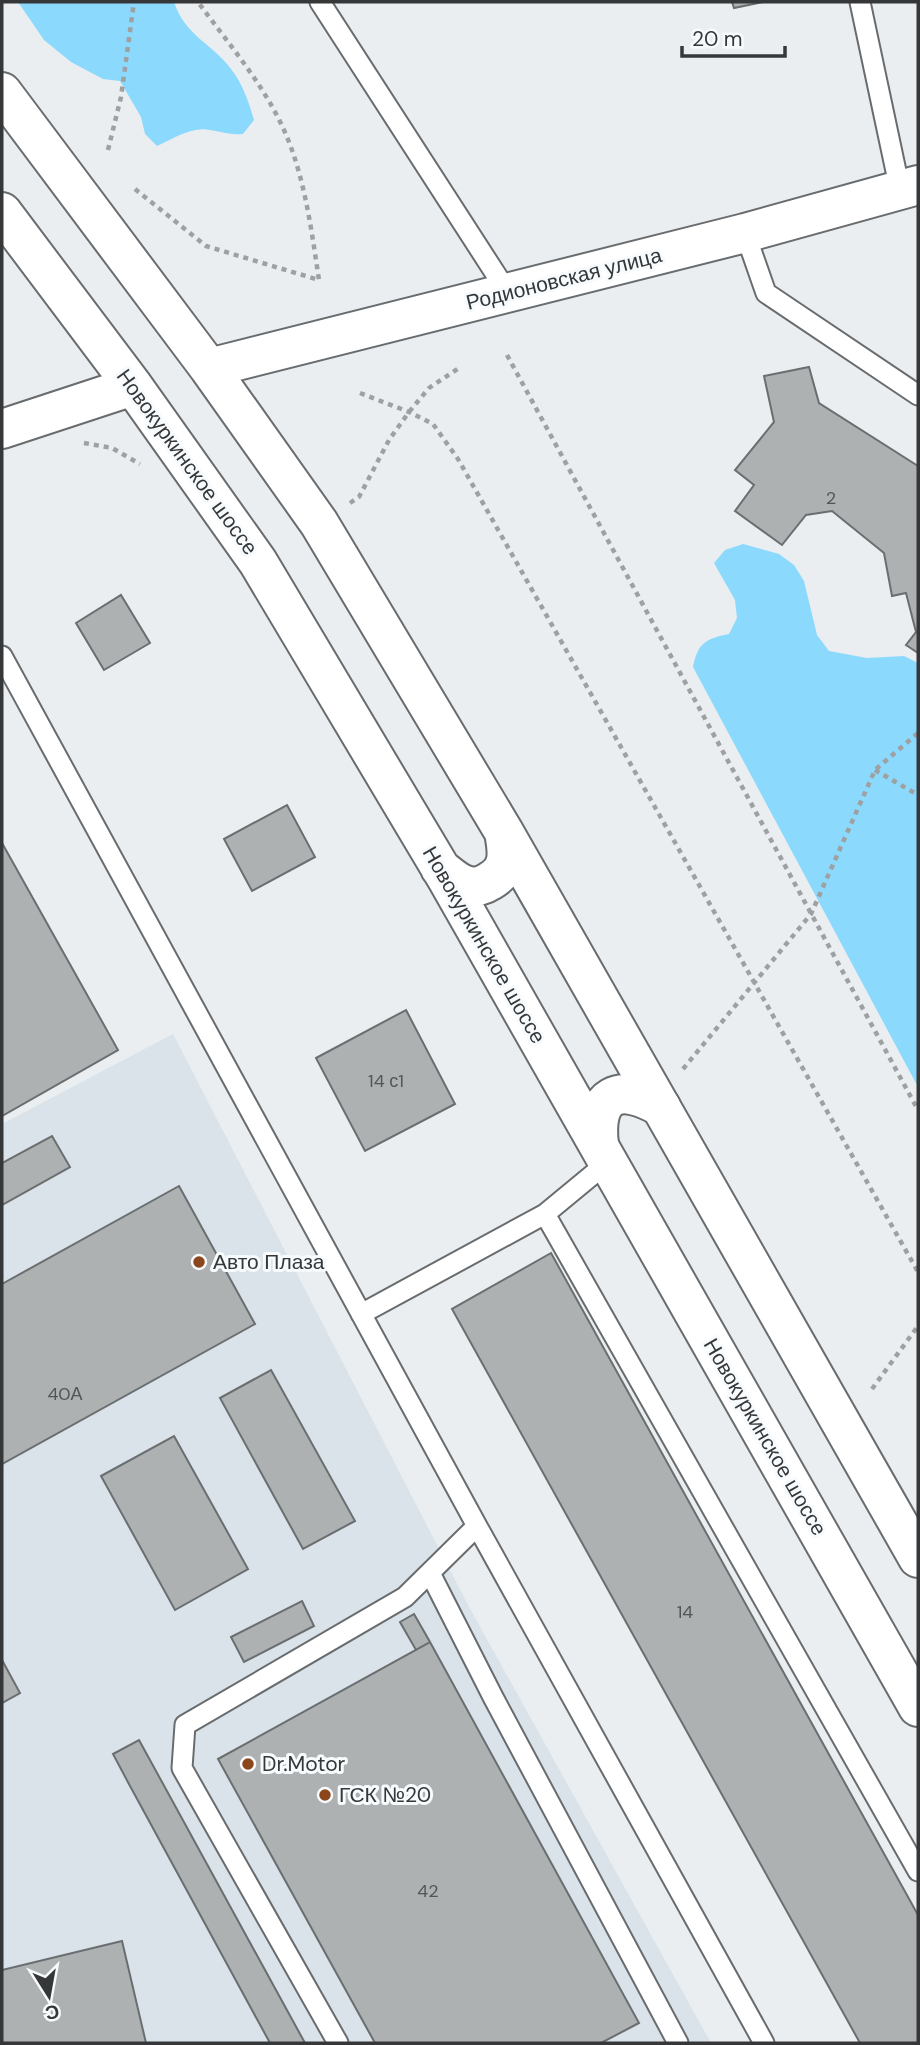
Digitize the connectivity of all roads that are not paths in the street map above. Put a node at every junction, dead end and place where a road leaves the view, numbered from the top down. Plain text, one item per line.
1 (320, 2) edge
2 (860, 2) edge
3 (2, 92) edge
4 (909, 188) edge
5 (2, 212) edge
6 (745, 233) junction
7 (508, 293) junction
8 (209, 368) junction
9 (133, 386) junction
10 (918, 395) edge
11 (2, 429) edge
12 (2, 656) edge
13 (504, 832) junction
14 (440, 868) junction
15 (661, 1107) junction
16 (603, 1153) junction
17 (545, 1214) junction
18 (361, 1314) junction
19 (477, 1526) junction
20 (918, 1558) edge
21 (430, 1573) junction
22 (918, 1707) edge
23 (918, 1871) edge
24 (338, 2043) edge
25 (678, 2043) edge
26 (764, 2043) edge

1 - 7 lane
2 - 4 lane
3 - 8 main road
4 - 6 main road, Родионовская улица
5 - 9 main road, Новокуркинское шоссе
6 - 7 main road, Родионовская улица
6 - 10 lane
7 - 8 main road, Родионовская улица
8 - 13 main road
9 - 11 main road
9 - 14 main road, Новокуркинское шоссе
12 - 18 lane
13 - 14 main road
13 - 15 main road
14 - 16 main road, Новокуркинское шоссе
15 - 16 main road
15 - 20 main road
16 - 17 lane
16 - 22 main road, Новокуркинское шоссе
17 - 18 lane
17 - 23 lane
18 - 19 lane
19 - 21 lane
19 - 26 lane
21 - 24 lane
21 - 25 lane

